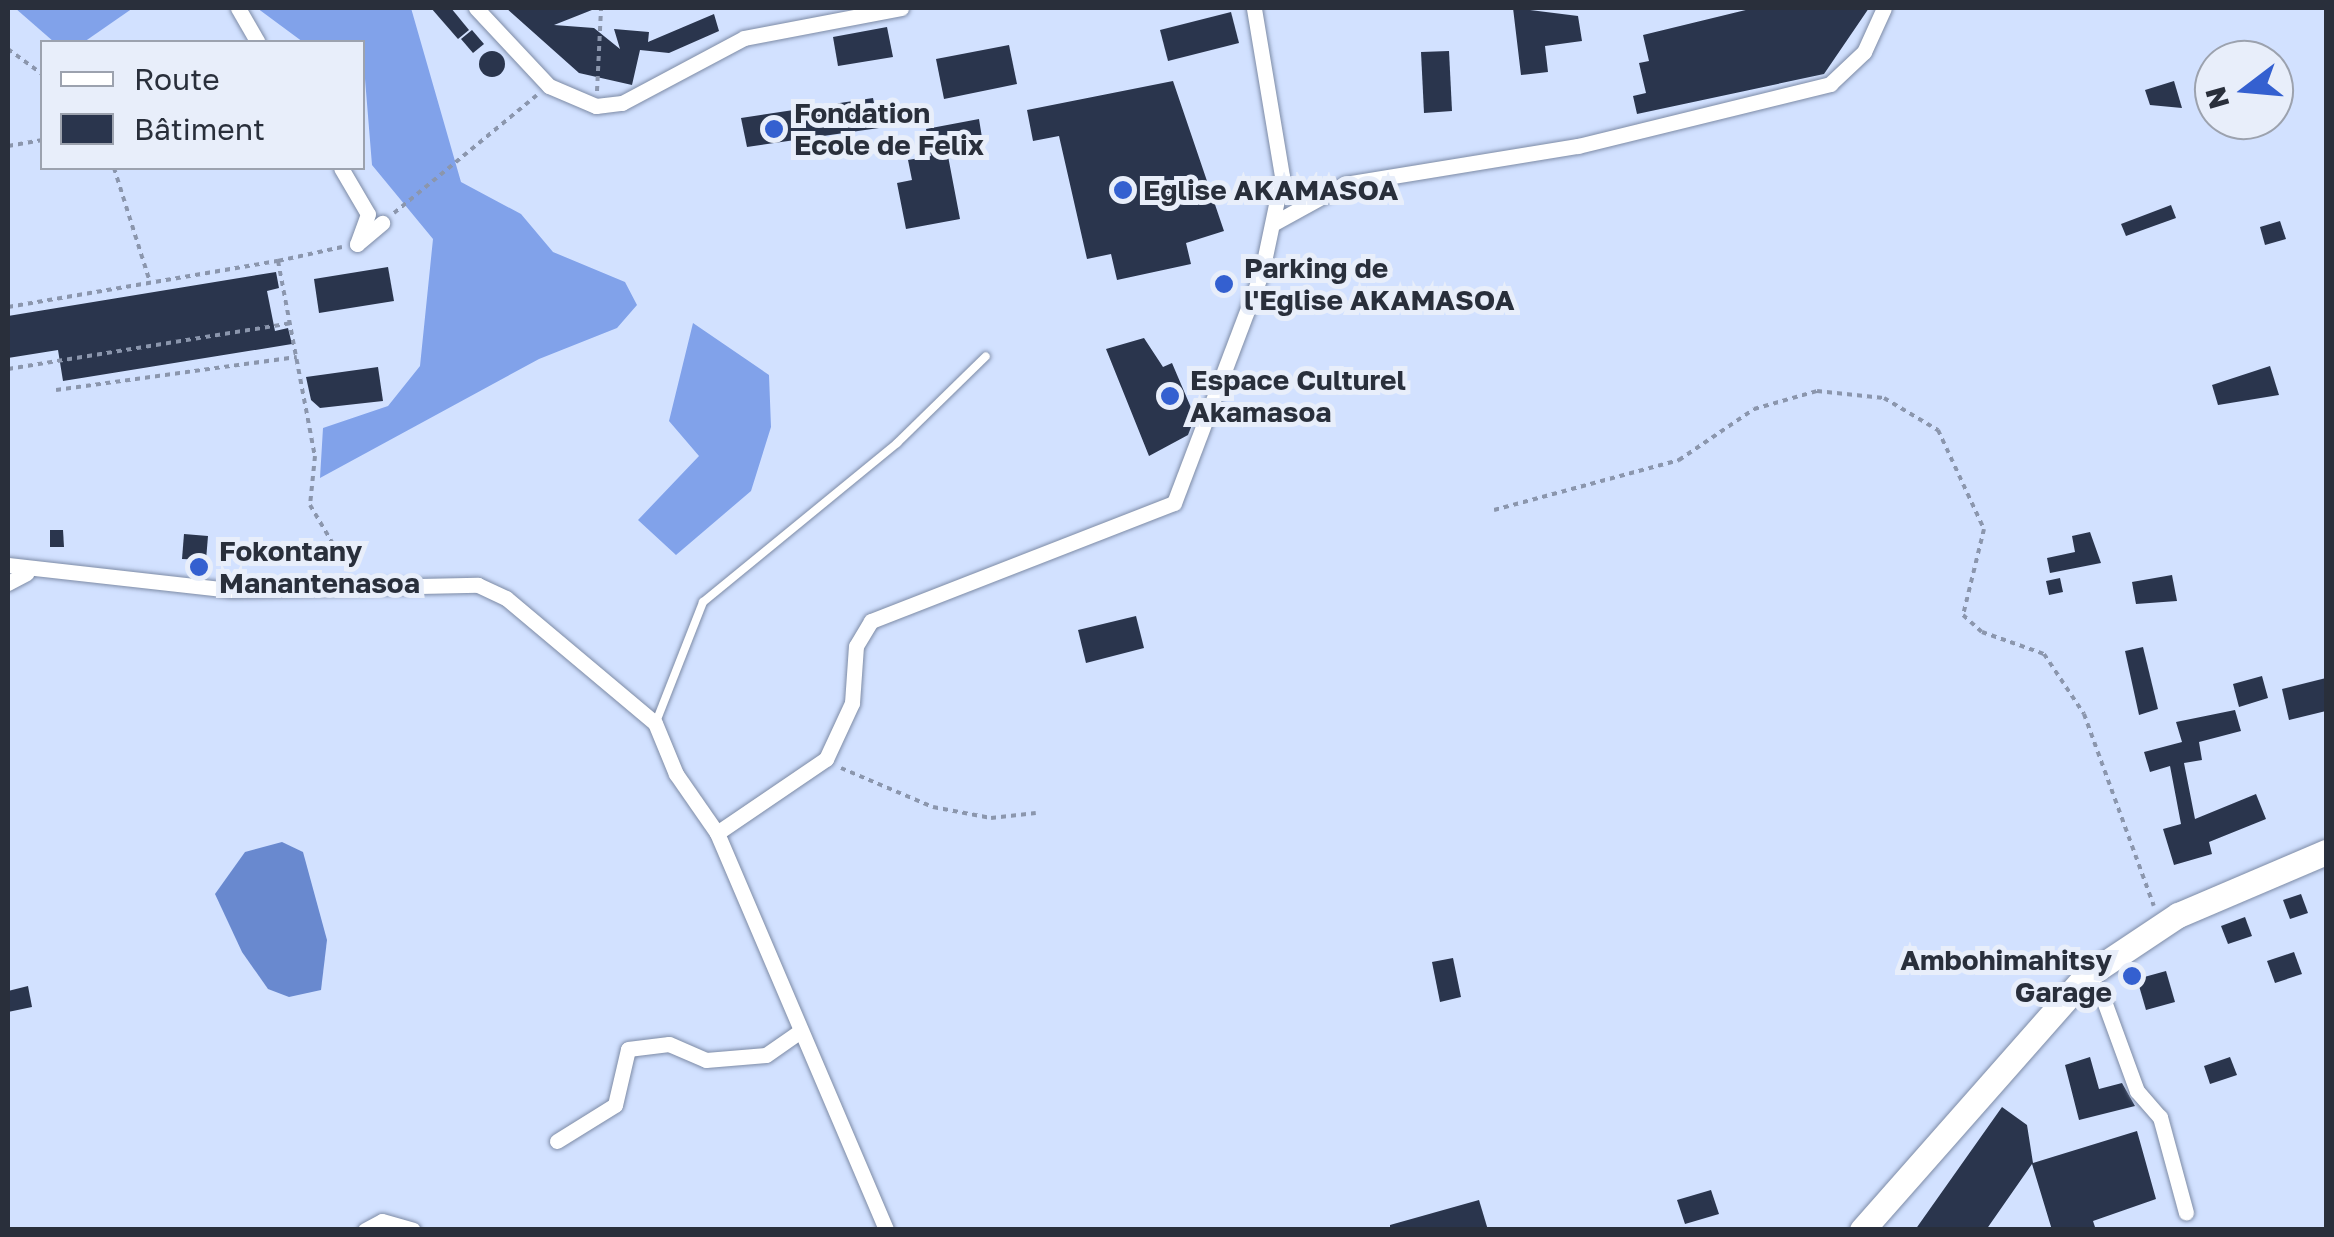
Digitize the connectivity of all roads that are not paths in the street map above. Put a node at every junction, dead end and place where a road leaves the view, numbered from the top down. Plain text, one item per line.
1 (238, 8) edge
2 (476, 8) edge
3 (901, 8) edge
4 (1254, 8) edge
5 (1884, 8) edge
6 (257, 40) edge
7 (342, 170) edge
8 (1274, 222) junction
9 (382, 223) road end
10 (986, 356) dead end
11 (8, 565) edge
12 (27, 573) junction
13 (8, 582) edge
14 (656, 723) junction
15 (717, 832) junction
16 (2326, 852) edge
17 (2085, 977) junction
18 (800, 1032) junction
19 (557, 1141) dead end
20 (2186, 1214) dead end
21 (365, 1230) edge
22 (413, 1230) edge
23 (886, 1230) edge
24 (1862, 1230) edge

1 - 6 street
2 - 3 street
4 - 8 street
5 - 8 street
7 - 9 street
8 - 15 street
10 - 14 lane
11 - 12 street
12 - 13 street
12 - 14 street
14 - 15 street
15 - 18 street
16 - 17 main road
17 - 20 street
17 - 24 main road
18 - 19 street
18 - 23 street
21 - 22 street

